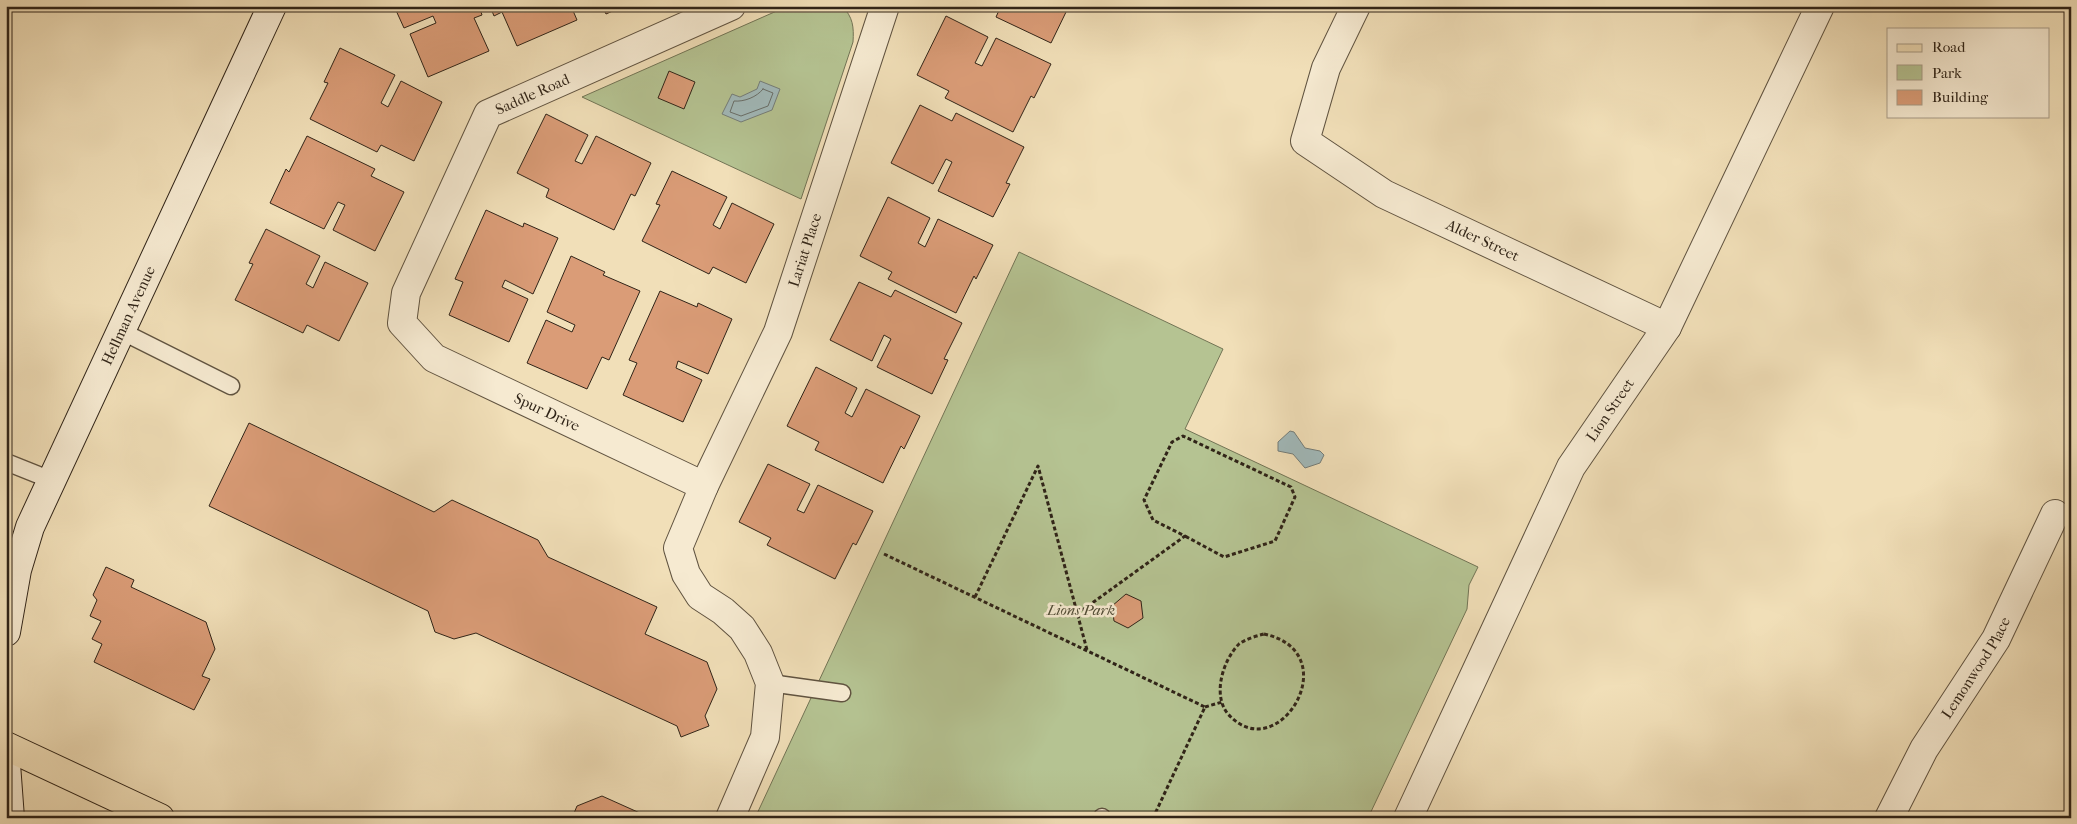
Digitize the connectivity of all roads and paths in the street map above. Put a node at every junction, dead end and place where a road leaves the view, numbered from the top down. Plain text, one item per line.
1 (272, 6) edge
2 (731, 6) edge
3 (885, 6) edge
4 (1356, 6) edge
5 (1820, 6) edge
6 (402, 323) joint
7 (1667, 327) junction
8 (122, 331) junction
9 (231, 386) dead end
10 (6, 462) edge
11 (51, 480) junction
12 (704, 486) junction
13 (2054, 514) dead end
14 (1185, 536) junction
15 (884, 554) dead end
16 (975, 598) junction
17 (1077, 614) junction
18 (6, 632) edge
19 (1087, 651) junction
20 (770, 683) junction
21 (842, 694) dead end
22 (1222, 702) junction
23 (1205, 707) junction
24 (6, 746) edge
25 (6, 764) edge
26 (10, 818) edge
27 (160, 818) edge
28 (730, 818) edge
29 (1153, 818) edge
30 (1408, 818) edge
31 (1889, 818) edge

1 - 8 street, Hellman Avenue
2 - 6 street, Saddle Road
3 - 12 street, Lariat Place
4 - 7 street, Alder Street
5 - 7 street, Lion Street
6 - 12 street, Spur Drive
7 - 30 street, Lion Street
8 - 9 lane
8 - 11 street, Hellman Avenue
10 - 11 lane
11 - 18 street, Hellman Avenue
12 - 20 street, Lariat Place
13 - 31 street, Lemonwood Place
14 - 14 path
14 - 17 path
15 - 16 path
16 - 17 path
16 - 19 path
17 - 19 path
19 - 23 path
20 - 21 lane
20 - 28 street
22 - 22 path
22 - 23 path
23 - 29 path
24 - 27 main road
25 - 26 street

